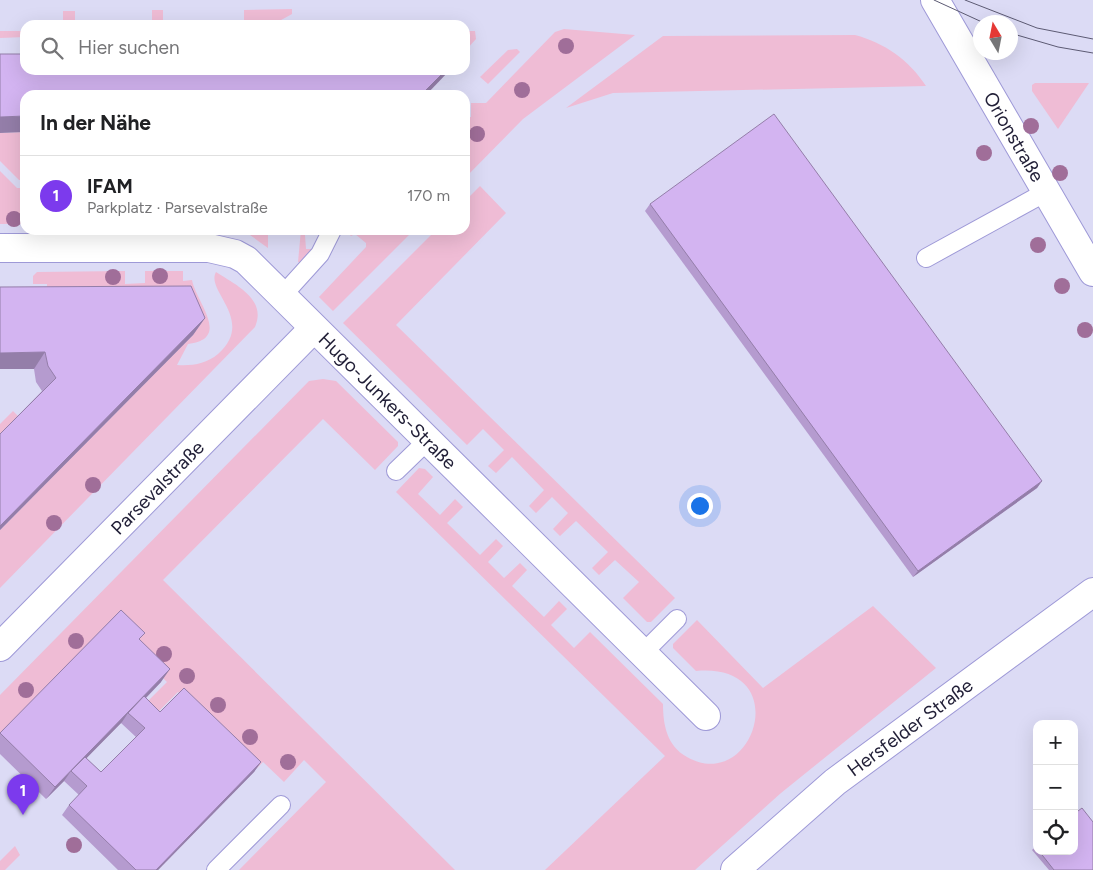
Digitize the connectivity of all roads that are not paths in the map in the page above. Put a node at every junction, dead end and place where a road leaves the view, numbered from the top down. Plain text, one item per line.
1 (935, 0) edge
2 (1046, 192) junction
3 (330, 235) edge
4 (0, 248) edge
5 (926, 258) dead end
6 (1093, 272) edge
7 (282, 296) junction
8 (313, 329) junction
9 (428, 440) junction
10 (396, 471) dead end
11 (1093, 592) edge
12 (676, 619) dead end
13 (0, 647) edge
14 (644, 652) junction
15 (706, 716) dead end
16 (281, 805) dead end
17 (216, 870) edge
18 (735, 870) edge

1 - 2 street, Orionstraße
2 - 5 lane
2 - 6 street, Orionstraße
3 - 7 lane
4 - 7 street, Hugo-Junkers-Straße
7 - 8 street, Hugo-Junkers-Straße
8 - 9 street, Hugo-Junkers-Straße
8 - 13 street, Parsevalstraße
9 - 10 lane
9 - 14 street, Hugo-Junkers-Straße
11 - 18 street, Hersfelder Straße
12 - 14 lane
14 - 15 street, Hugo-Junkers-Straße
16 - 17 lane

